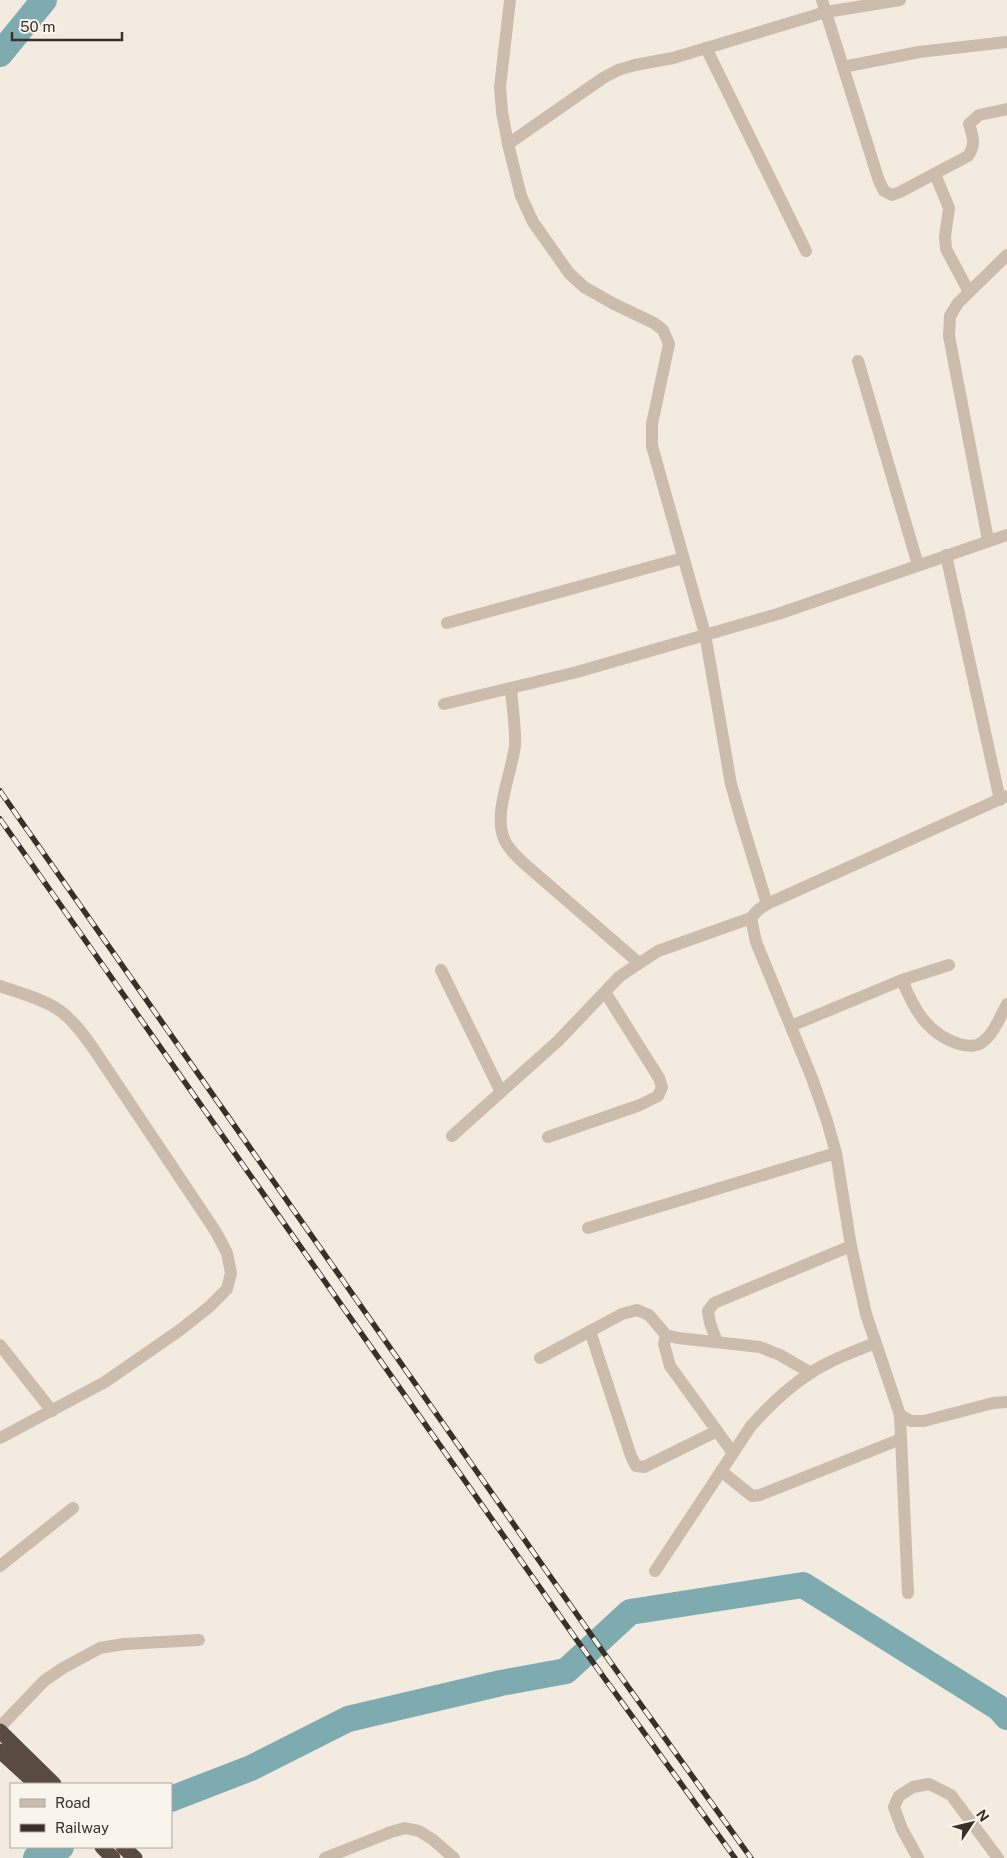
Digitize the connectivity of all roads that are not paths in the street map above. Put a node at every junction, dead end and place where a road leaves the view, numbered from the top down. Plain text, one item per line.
1 (510, 0) edge
2 (900, 0) edge
3 (824, 6) edge
4 (1007, 42) edge
5 (706, 48) junction
6 (843, 67) junction
7 (1007, 109) edge
8 (508, 144) junction
9 (935, 174) junction
10 (806, 251) dead end
11 (1007, 255) edge
12 (1007, 265) edge
13 (989, 272) junction
14 (969, 292) junction
15 (858, 361) dead end
16 (1007, 534) edge
17 (988, 540) junction
18 (946, 555) junction
19 (683, 558) junction
20 (918, 565) junction
21 (447, 623) dead end
22 (705, 634) junction
23 (511, 688) junction
24 (444, 704) dead end
25 (1004, 798) edge
26 (767, 904) junction
27 (751, 918) junction
28 (639, 963) junction
29 (948, 965) dead end
30 (441, 970) dead end
31 (902, 980) junction
32 (0, 986) edge
33 (604, 992) junction
34 (1007, 1004) edge
35 (791, 1026) junction
36 (501, 1092) junction
37 (452, 1136) dead end
38 (548, 1137) dead end
39 (836, 1153) junction
40 (588, 1228) dead end
41 (851, 1246) junction
42 (590, 1331) junction
43 (666, 1335) junction
44 (717, 1342) junction
45 (875, 1343) junction
46 (0, 1345) edge
47 (540, 1358) dead end
48 (811, 1373) junction
49 (1007, 1402) edge
50 (52, 1411) junction
51 (900, 1415) junction
52 (717, 1431) junction
53 (0, 1438) edge
54 (901, 1439) junction
55 (733, 1453) junction
56 (721, 1471) junction
57 (73, 1508) dead end
58 (0, 1566) edge
59 (655, 1571) dead end
60 (908, 1593) dead end
61 (199, 1640) dead end
62 (0, 1729) edge
63 (0, 1751) edge
64 (35, 1783) edge
65 (53, 1783) edge
66 (103, 1848) edge
67 (113, 1858) edge
68 (325, 1858) edge
69 (454, 1858) edge
70 (918, 1858) edge
71 (998, 1858) edge

1 - 8 street
2 - 3 street
3 - 5 street
3 - 6 street
4 - 6 street
5 - 8 street
5 - 10 street
6 - 9 street
7 - 9 street
8 - 19 street
9 - 14 street
11 - 13 street
12 - 13 street
13 - 14 street
14 - 17 street
15 - 20 street
16 - 17 street
17 - 18 street
18 - 20 street
18 - 25 street
19 - 21 street
19 - 22 street
20 - 22 street
22 - 23 street
22 - 26 street
23 - 24 street
23 - 28 street
25 - 26 street
26 - 27 street
27 - 28 street
27 - 35 street
28 - 33 street
29 - 31 street
30 - 36 street
31 - 34 street
31 - 35 street
32 - 50 street
33 - 36 street
33 - 38 street
35 - 39 street
36 - 37 street
39 - 40 street
39 - 41 street
41 - 44 street
41 - 45 street
42 - 43 street
42 - 47 street
42 - 52 street
43 - 44 street
43 - 52 street
44 - 48 street
45 - 48 street
45 - 51 street
46 - 50 street
48 - 55 street
49 - 51 street
50 - 53 street
51 - 54 street
52 - 55 street
54 - 56 street
54 - 60 street
55 - 56 street
56 - 59 street
57 - 58 street
61 - 62 street
62 - 65 highway
63 - 64 highway
66 - 67 highway
68 - 69 street
70 - 71 street

